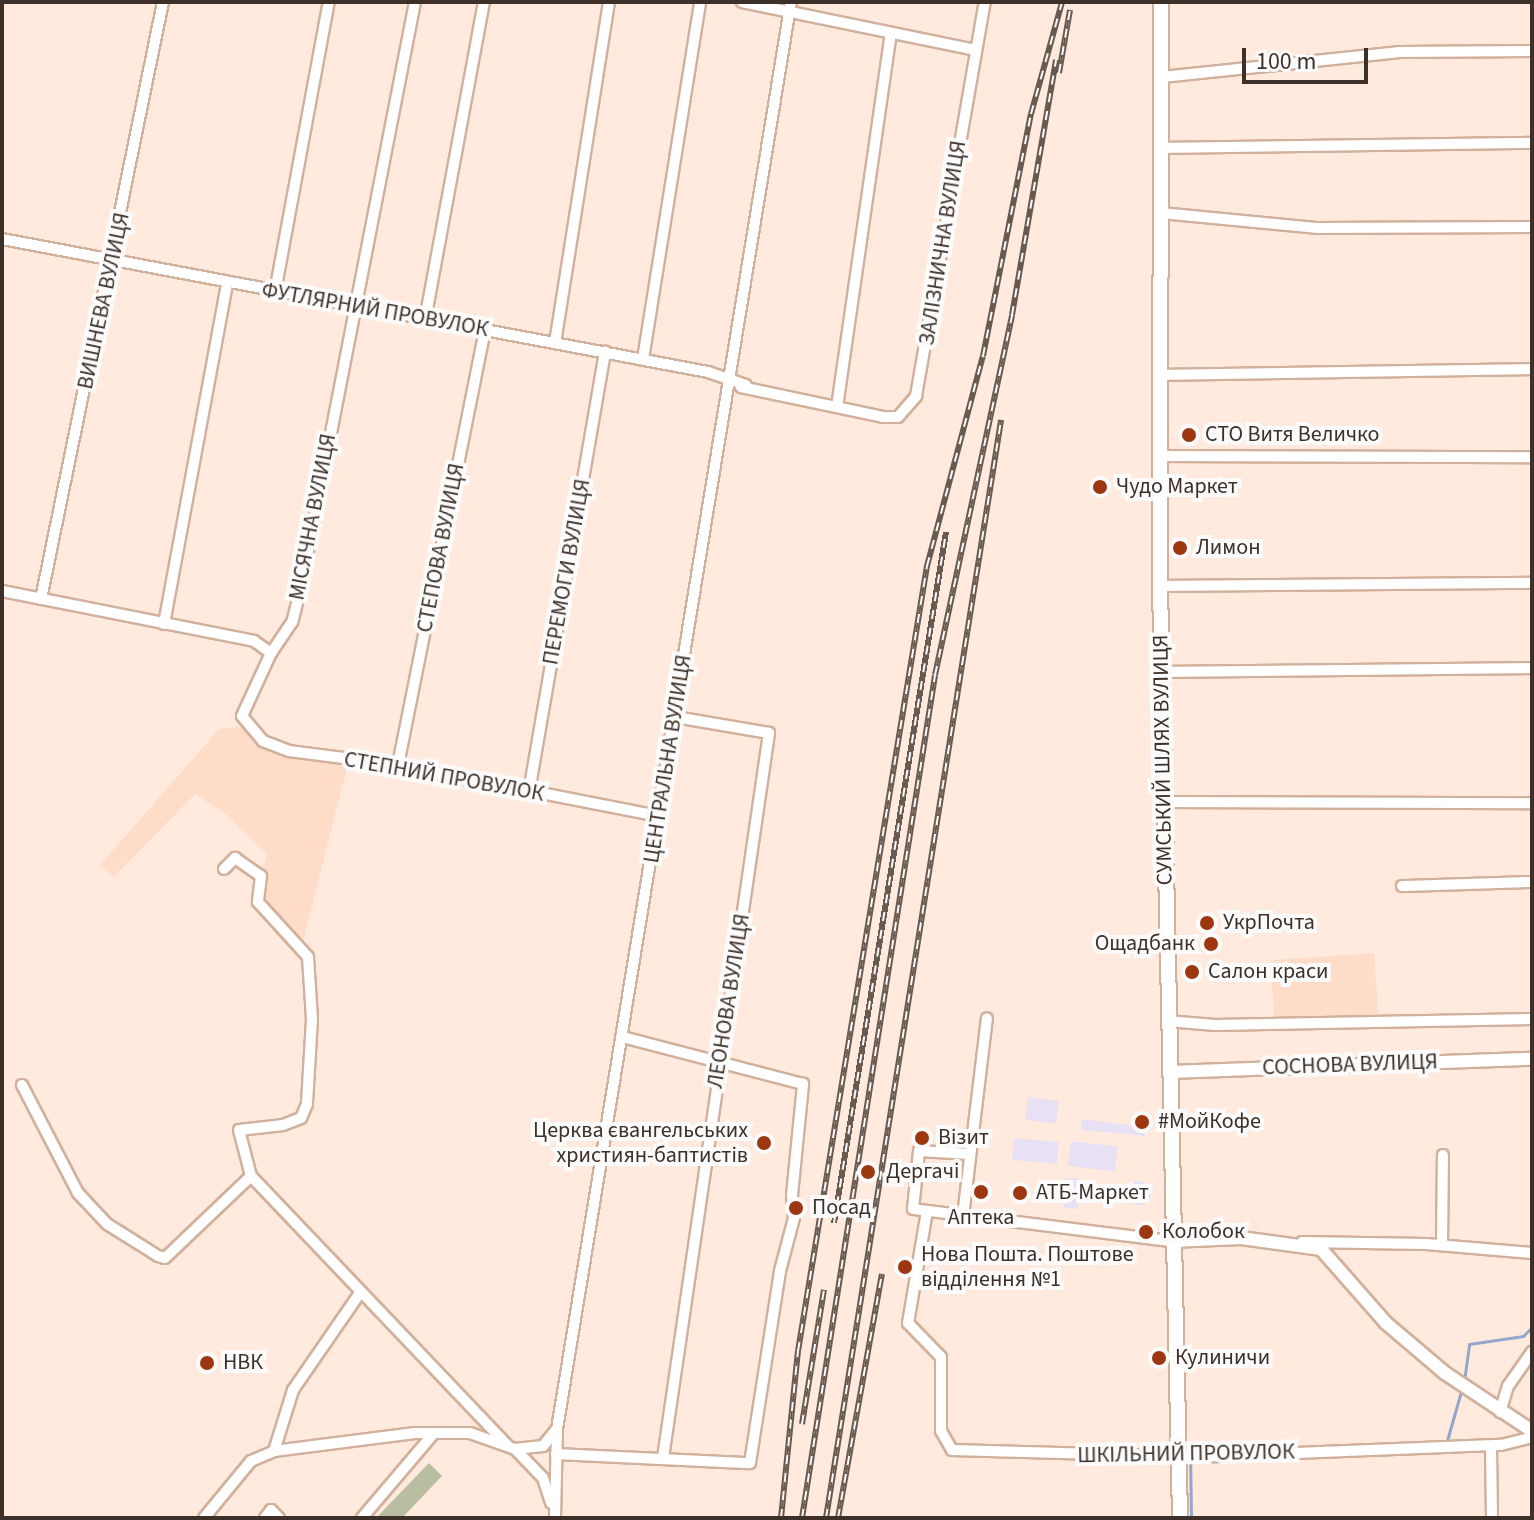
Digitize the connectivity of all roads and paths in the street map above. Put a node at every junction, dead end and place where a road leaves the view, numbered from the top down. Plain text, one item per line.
1 (163, 2) edge
2 (329, 2) edge
3 (415, 2) edge
4 (484, 2) edge
5 (609, 2) edge
6 (700, 2) edge
7 (742, 2) edge
8 (985, 2) edge
9 (1161, 2) edge
10 (790, 7) edge
11 (891, 33) junction
12 (975, 50) junction
13 (1532, 51) edge
14 (1162, 77) junction
15 (1532, 143) edge
16 (1162, 148) junction
17 (1161, 213) junction
18 (1532, 227) edge
19 (2, 239) edge
20 (113, 262) junction
21 (227, 283) junction
22 (275, 292) junction
23 (358, 308) junction
24 (425, 320) junction
25 (485, 330) junction
26 (555, 343) junction
27 (605, 352) junction
28 (643, 359) junction
29 (1532, 369) edge
30 (1161, 375) junction
31 (728, 378) junction
32 (746, 385) junction
33 (729, 398) junction
34 (837, 407) junction
35 (1161, 456) junction
36 (1532, 457) edge
37 (1532, 583) edge
38 (1160, 586) junction
39 (2, 591) edge
40 (41, 599) junction
41 (164, 624) junction
42 (271, 653) junction
43 (1532, 668) edge
44 (1162, 672) junction
45 (242, 716) joint
46 (675, 717) junction
47 (398, 765) junction
48 (529, 792) junction
49 (1165, 802) junction
50 (1532, 803) edge
51 (659, 816) junction
52 (224, 869) dead end
53 (1532, 882) edge
54 (1402, 886) dead end
55 (987, 1018) dead end
56 (1532, 1019) edge
57 (1167, 1021) junction
58 (622, 1037) junction
59 (719, 1059) junction
60 (1532, 1059) edge
61 (1169, 1072) junction
62 (22, 1085) dead end
63 (970, 1154) junction
64 (1443, 1155) dead end
65 (251, 1176) junction
66 (927, 1211) junction
67 (963, 1216) junction
68 (1171, 1241) junction
69 (1298, 1242) junction
70 (1442, 1245) junction
71 (1532, 1253) edge
72 (360, 1293) junction
73 (1532, 1352) edge
74 (1500, 1412) junction
75 (557, 1429) junction
76 (434, 1433) junction
77 (1532, 1434) edge
78 (1491, 1446) junction
79 (512, 1448) junction
80 (274, 1451) junction
81 (556, 1454) junction
82 (1178, 1457) junction
83 (663, 1458) junction
84 (554, 1515) edge
85 (204, 1518) edge
86 (265, 1518) edge
87 (279, 1518) edge
88 (362, 1518) edge
89 (1180, 1518) edge
90 (1492, 1518) edge

1 - 20 street, ВИШНЕВА ВУЛИЦЯ
2 - 22 street
3 - 23 street, МІСЯЧНА ВУЛИЦЯ
4 - 24 street
5 - 26 street
6 - 28 street
7 - 10 street
8 - 12 street, ЗАЛІЗНИЧНА ВУЛИЦЯ
9 - 14 main road, СУМСЬКИЙ ШЛЯХ ВУЛИЦЯ
10 - 11 street
10 - 31 street, ЦЕНТРАЛЬНА ВУЛИЦЯ
11 - 12 street
11 - 34 street
12 - 34 street, ЗАЛІЗНИЧНА ВУЛИЦЯ
13 - 14 street
14 - 16 main road, СУМСЬКИЙ ШЛЯХ ВУЛИЦЯ
15 - 16 street
16 - 17 main road, СУМСЬКИЙ ШЛЯХ ВУЛИЦЯ
17 - 18 street
17 - 30 main road, СУМСЬКИЙ ШЛЯХ ВУЛИЦЯ
19 - 20 street, ФУТЛЯРНИЙ ПРОВУЛОК
20 - 21 street, ФУТЛЯРНИЙ ПРОВУЛОК
20 - 40 street, ВИШНЕВА ВУЛИЦЯ
21 - 22 street, ФУТЛЯРНИЙ ПРОВУЛОК
21 - 41 street
22 - 23 street, ФУТЛЯРНИЙ ПРОВУЛОК
23 - 24 street, ФУТЛЯРНИЙ ПРОВУЛОК
23 - 42 street, МІСЯЧНА ВУЛИЦЯ
24 - 25 street, ФУТЛЯРНИЙ ПРОВУЛОК
25 - 26 street, ФУТЛЯРНИЙ ПРОВУЛОК
25 - 47 street, СТЕПОВА ВУЛИЦЯ
26 - 27 street, ФУТЛЯРНИЙ ПРОВУЛОК
27 - 28 street, ФУТЛЯРНИЙ ПРОВУЛОК
27 - 48 street, ПЕРЕМОГИ ВУЛИЦЯ
28 - 31 street, ФУТЛЯРНИЙ ПРОВУЛОК
29 - 30 street
30 - 35 main road, СУМСЬКИЙ ШЛЯХ ВУЛИЦЯ
31 - 32 street, ФУТЛЯРНИЙ ПРОВУЛОК
31 - 33 street, ЦЕНТРАЛЬНА ВУЛИЦЯ
32 - 33 street
32 - 34 street, ФУТЛЯРНИЙ ПРОВУЛОК
33 - 46 street, ЦЕНТРАЛЬНА ВУЛИЦЯ
35 - 36 street
35 - 38 main road, СУМСЬКИЙ ШЛЯХ ВУЛИЦЯ
37 - 38 street
38 - 44 main road, СУМСЬКИЙ ШЛЯХ ВУЛИЦЯ
39 - 40 street
40 - 41 street
41 - 42 street
42 - 45 street, МІСЯЧНА ВУЛИЦЯ
43 - 44 street
44 - 49 main road, СУМСЬКИЙ ШЛЯХ ВУЛИЦЯ
45 - 47 street, СТЕПНИЙ ПРОВУЛОК
46 - 51 street, ЦЕНТРАЛЬНА ВУЛИЦЯ
46 - 59 street, ЛЕОНОВА ВУЛИЦЯ
47 - 48 street, СТЕПНИЙ ПРОВУЛОК
48 - 51 street, СТЕПНИЙ ПРОВУЛОК
49 - 50 street
49 - 57 main road, СУМСЬКИЙ ШЛЯХ ВУЛИЦЯ
51 - 58 street, ЦЕНТРАЛЬНА ВУЛИЦЯ
52 - 65 street
53 - 54 street
55 - 63 street
56 - 57 street
57 - 61 main road, СУМСЬКИЙ ШЛЯХ ВУЛИЦЯ
58 - 59 street
58 - 75 street, ЦЕНТРАЛЬНА ВУЛИЦЯ
59 - 83 street, ЛЕОНОВА ВУЛИЦЯ
59 - 83 street
60 - 61 street, СОСНОВА ВУЛИЦЯ
61 - 68 main road, СУМСЬКИЙ ШЛЯХ ВУЛИЦЯ
62 - 65 street
63 - 66 street
63 - 67 street
64 - 70 street
65 - 72 street
66 - 67 street
66 - 82 street, ШКІЛЬНИЙ ПРОВУЛОК
67 - 68 street
68 - 69 street
68 - 82 main road, СУМСЬКИЙ ШЛЯХ ВУЛИЦЯ
69 - 70 street
69 - 74 street
70 - 71 street
72 - 79 street
72 - 80 street
73 - 74 street
74 - 77 street
75 - 79 street
75 - 81 street, ЦЕНТРАЛЬНА ВУЛИЦЯ
76 - 79 street
76 - 80 street
76 - 88 street
77 - 78 street, ШКІЛЬНИЙ ПРОВУЛОК
78 - 82 street, ШКІЛЬНИЙ ПРОВУЛОК
78 - 90 street
79 - 84 street
80 - 85 street
81 - 83 street
81 - 84 street, ЦЕНТРАЛЬНА ВУЛИЦЯ
82 - 89 main road, СУМСЬКИЙ ШЛЯХ ВУЛИЦЯ
86 - 87 street

